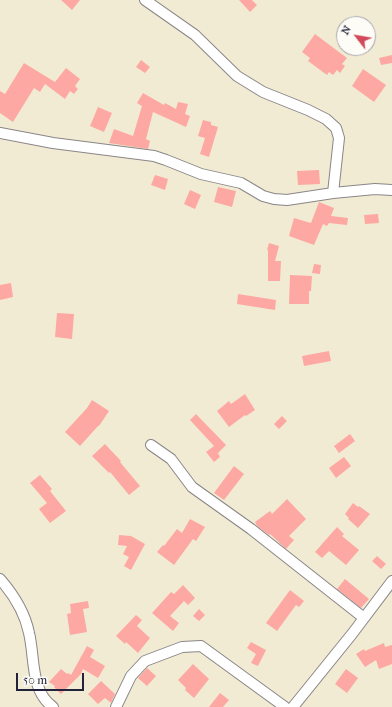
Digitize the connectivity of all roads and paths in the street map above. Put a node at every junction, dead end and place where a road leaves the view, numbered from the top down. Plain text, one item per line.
1 (146, 0) edge
2 (0, 133) edge
3 (392, 190) edge
4 (333, 193) junction
5 (151, 445) dead end
6 (0, 578) edge
7 (392, 581) edge
8 (364, 618) junction
9 (53, 707) edge
10 (116, 707) edge
11 (285, 707) edge
12 (293, 707) edge

1 - 4 street
2 - 4 street
3 - 4 street
5 - 8 street
6 - 9 street
7 - 8 street
8 - 12 street
10 - 11 street

